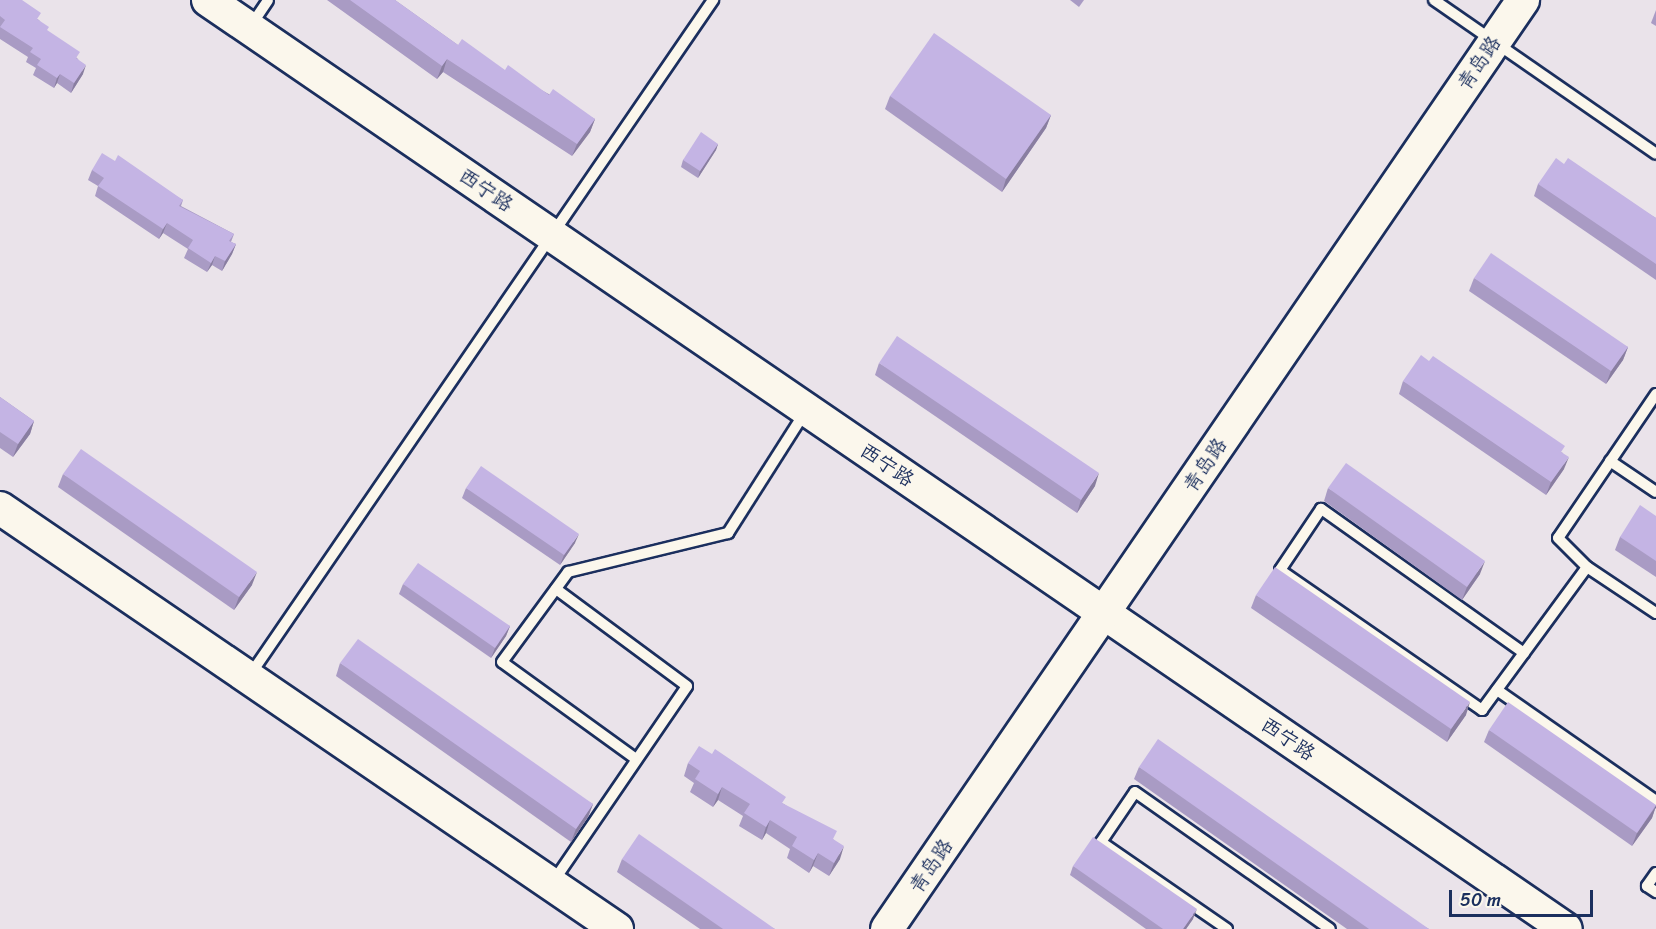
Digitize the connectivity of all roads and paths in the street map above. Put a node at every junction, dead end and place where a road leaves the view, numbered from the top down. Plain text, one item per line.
1 (208, 0) edge
2 (268, 0) edge
3 (712, 0) edge
4 (1434, 0) edge
5 (1523, 0) edge
6 (249, 28) junction
7 (1494, 42) junction
8 (1656, 154) edge
9 (552, 235) junction
10 (1656, 394) edge
11 (807, 410) junction
12 (1610, 461) junction
13 (1656, 492) edge
14 (0, 508) edge
15 (1587, 567) junction
16 (556, 589) junction
17 (1104, 613) junction
18 (1656, 613) edge
19 (1524, 652) junction
20 (249, 677) junction
21 (1497, 690) junction
22 (636, 759) junction
23 (1656, 801) edge
24 (1656, 873) edge
25 (551, 884) junction
26 (1656, 892) edge
27 (618, 929) edge
28 (887, 929) edge
29 (1227, 929) edge
30 (1330, 929) edge
31 (1566, 929) edge

1 - 6 street, 西宁路
2 - 6 lane
3 - 9 lane
4 - 7 lane
5 - 7 street, 青岛路
6 - 9 street, 西宁路
7 - 8 lane
7 - 17 street, 青岛路
9 - 11 street, 西宁路
9 - 20 lane
10 - 12 lane
11 - 16 lane
11 - 17 street, 西宁路
12 - 13 lane
12 - 15 lane
14 - 20 street
15 - 18 lane
15 - 19 lane
16 - 22 lane
16 - 22 lane
17 - 28 street, 青岛路
17 - 31 street, 西宁路
19 - 21 lane
19 - 21 lane
20 - 25 street
21 - 23 lane
22 - 25 lane
24 - 26 lane
25 - 27 street
29 - 30 lane

